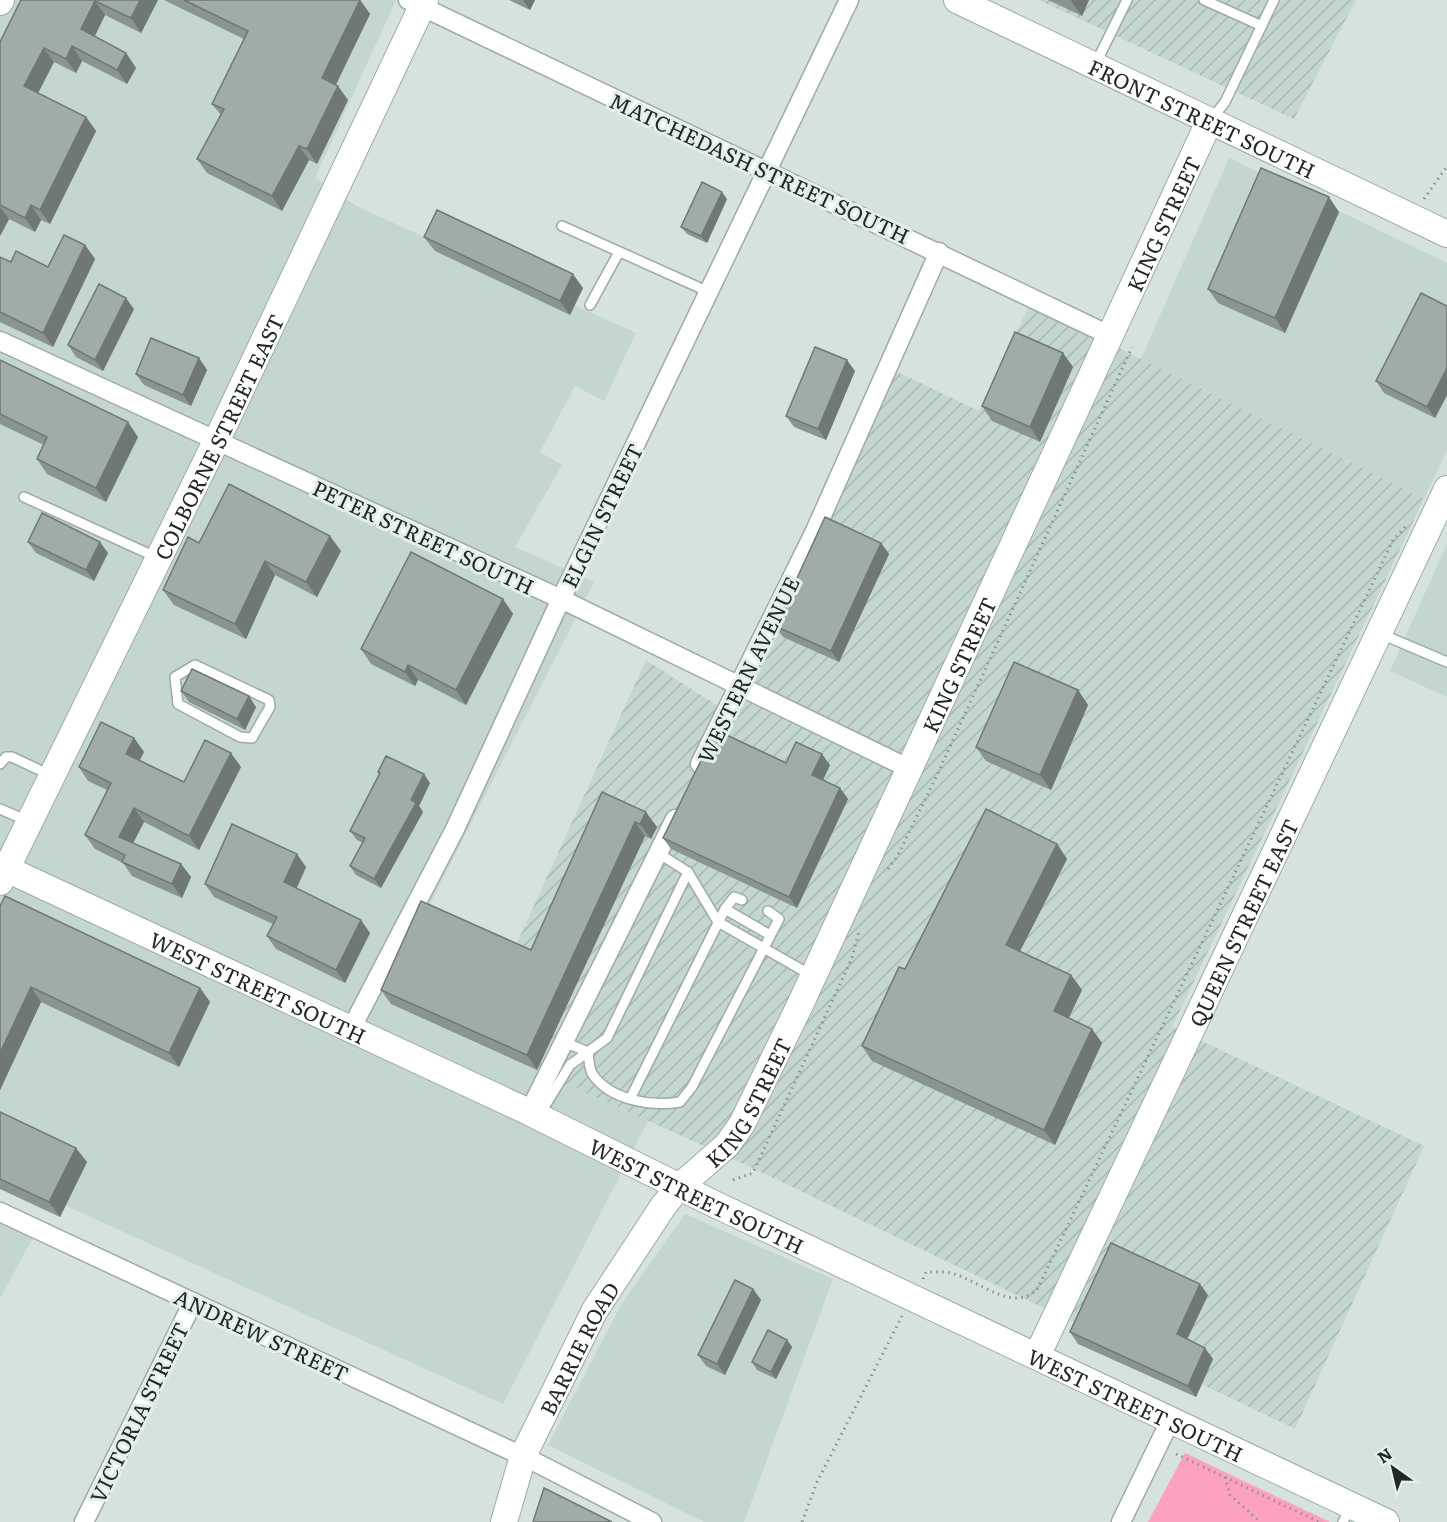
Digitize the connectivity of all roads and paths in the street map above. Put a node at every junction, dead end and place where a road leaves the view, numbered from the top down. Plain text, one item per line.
1 (849, 0) edge
2 (1127, 0) edge
3 (1204, 0) edge
4 (1274, 0) edge
5 (418, 2) edge
6 (966, 2) edge
7 (1262, 26) junction
8 (1095, 66) junction
9 (1209, 122) junction
10 (1447, 166) edge
11 (768, 170) junction
12 (1410, 217) junction
13 (562, 226) dead end
14 (1447, 234) edge
15 (619, 252) junction
16 (939, 252) junction
17 (709, 292) junction
18 (590, 305) dead end
19 (0, 341) edge
20 (1122, 341) junction
21 (216, 441) junction
22 (1447, 489) edge
23 (24, 497) dead end
24 (1436, 512) junction
25 (158, 558) junction
26 (561, 599) junction
27 (1379, 633) junction
28 (1447, 662) edge
29 (175, 678) joint
30 (736, 686) junction
31 (0, 764) edge
32 (910, 769) junction
33 (52, 775) junction
34 (693, 779) edge
35 (683, 800) edge
36 (0, 809) edge
37 (29, 822) junction
38 (658, 853) junction
39 (2, 872) edge
40 (688, 872) junction
41 (883, 876) dead end
42 (742, 900) dead end
43 (725, 909) junction
44 (768, 911) dead end
45 (718, 922) junction
46 (861, 922) dead end
47 (770, 935) junction
48 (763, 949) junction
49 (813, 977) junction
50 (351, 1029) junction
51 (564, 1042) junction
52 (588, 1052) junction
53 (630, 1099) junction
54 (533, 1115) junction
55 (733, 1180) dead end
56 (679, 1187) junction
57 (0, 1212) edge
58 (913, 1298) junction
59 (193, 1302) junction
60 (1037, 1356) junction
61 (1180, 1424) junction
62 (1176, 1454) junction
63 (524, 1456) junction
64 (1171, 1464) dead end
65 (1225, 1478) junction
66 (1347, 1514) edge
67 (84, 1522) edge
68 (504, 1522) edge
69 (652, 1522) edge
70 (802, 1522) edge
71 (1121, 1522) edge
72 (1260, 1522) edge
73 (1319, 1522) edge
74 (1386, 1522) edge

1 - 11 street, ELGIN STREET
2 - 8 lane
3 - 7 lane
4 - 7 lane
5 - 11 street, MATCHEDASH STREET SOUTH
5 - 21 street, COLBORNE STREET EAST
6 - 8 street, FRONT STREET SOUTH
7 - 9 lane
8 - 9 street, FRONT STREET SOUTH
9 - 12 street, FRONT STREET SOUTH
9 - 20 street, KING STREET
10 - 12 path
11 - 16 street, MATCHEDASH STREET SOUTH
11 - 17 street, ELGIN STREET
12 - 14 street, FRONT STREET SOUTH
13 - 15 lane
15 - 17 lane
15 - 18 lane
16 - 20 street, MATCHEDASH STREET SOUTH
16 - 30 street, WESTERN AVENUE
17 - 26 street, ELGIN STREET
19 - 21 street, PETER STREET SOUTH
20 - 32 street, KING STREET
20 - 41 path
21 - 25 street, COLBORNE STREET EAST
21 - 26 street, PETER STREET SOUTH
22 - 24 street, QUEEN STREET EAST
23 - 25 lane
24 - 27 street, QUEEN STREET EAST
24 - 58 path
25 - 33 street, COLBORNE STREET EAST
26 - 30 street, PETER STREET SOUTH
26 - 50 street, ELGIN STREET
27 - 28 lane
27 - 60 street, QUEEN STREET EAST
29 - 29 lane
30 - 32 street, PETER STREET SOUTH
30 - 34 street, WESTERN AVENUE
31 - 33 lane
32 - 49 street, KING STREET
33 - 37 street, COLBORNE STREET EAST
35 - 38 street
36 - 37 lane
37 - 39 street, COLBORNE STREET EAST
38 - 40 lane
38 - 51 street
39 - 50 street, WEST STREET SOUTH
40 - 45 lane
40 - 52 lane
42 - 43 lane
43 - 45 lane
43 - 47 lane
44 - 47 lane
45 - 48 lane
45 - 53 lane
46 - 55 path
47 - 48 lane
48 - 49 lane
48 - 53 lane
49 - 56 street, KING STREET
50 - 54 street, WEST STREET SOUTH
51 - 52 lane
51 - 54 street
52 - 53 lane
52 - 54 lane
54 - 56 street, WEST STREET SOUTH
56 - 58 street, WEST STREET SOUTH
56 - 63 street, BARRIE ROAD
57 - 59 street, ANDREW STREET
58 - 60 street, WEST STREET SOUTH
58 - 70 path
59 - 63 street, ANDREW STREET
59 - 67 street, VICTORIA STREET
60 - 61 street, WEST STREET SOUTH
61 - 62 path
61 - 66 street, WEST STREET SOUTH
61 - 71 street
62 - 64 path
62 - 65 path
63 - 68 street, BARRIE ROAD
63 - 69 street, ANDREW STREET
65 - 72 path
65 - 73 path
66 - 74 street, WEST STREET SOUTH

